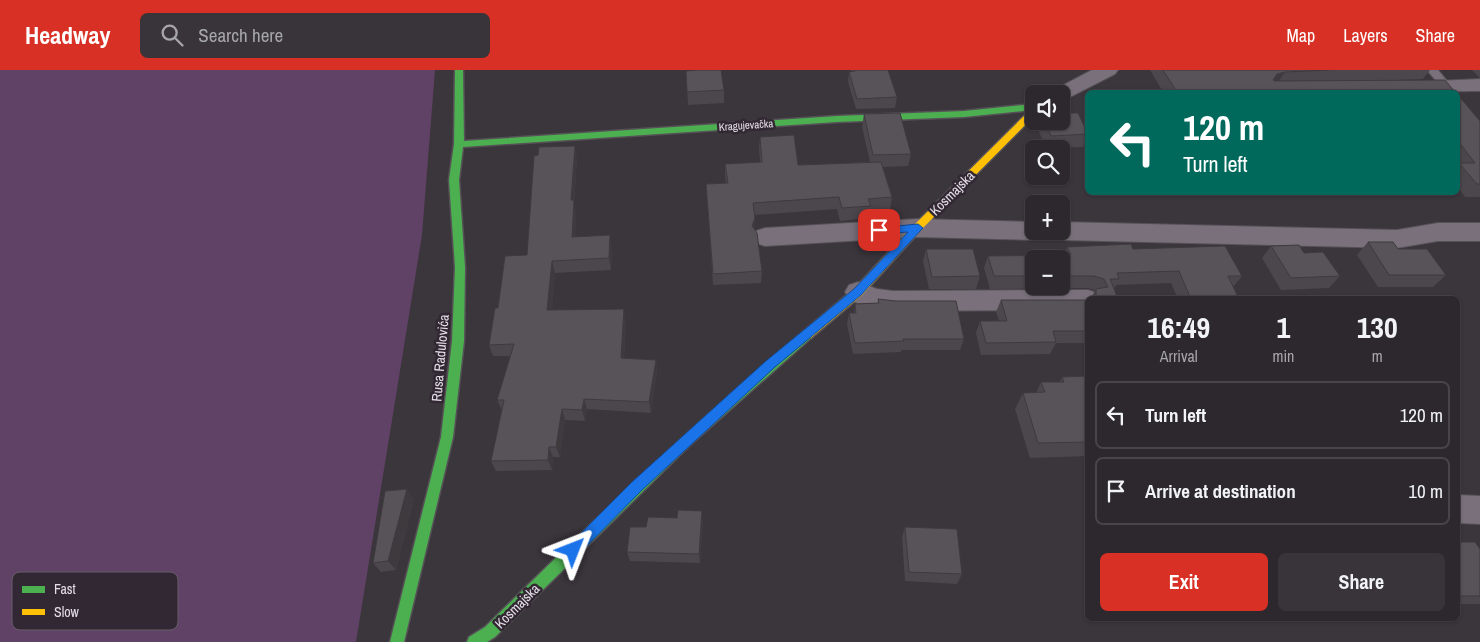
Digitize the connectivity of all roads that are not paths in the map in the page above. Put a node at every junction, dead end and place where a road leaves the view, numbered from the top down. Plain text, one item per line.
1 (459, 70) edge
2 (1108, 70) edge
3 (1432, 70) edge
4 (1480, 86) edge
5 (1447, 87) junction
6 (1070, 89) edge
7 (1390, 89) edge
8 (1085, 99) edge
9 (1070, 102) edge
10 (1025, 108) edge
11 (1025, 120) edge
12 (459, 144) junction
13 (918, 228) junction
14 (1025, 230) edge
15 (1070, 231) edge
16 (1480, 232) edge
17 (765, 237) dead end
18 (858, 292) junction
19 (1085, 300) edge
20 (1460, 509) edge
21 (1480, 510) edge
22 (487, 639) edge
23 (397, 642) edge

1 - 12 street, Rusa Radulovića
2 - 6 street
3 - 5 lane
4 - 5 street
5 - 7 street
8 - 9 street
10 - 12 street, Kragujevačka
11 - 13 street, Kosmajska
12 - 23 street, Rusa Radulovića
13 - 14 street
13 - 17 street
13 - 18 street, Kosmajska
15 - 16 street
18 - 19 street
18 - 22 street, Kosmajska
20 - 21 street

